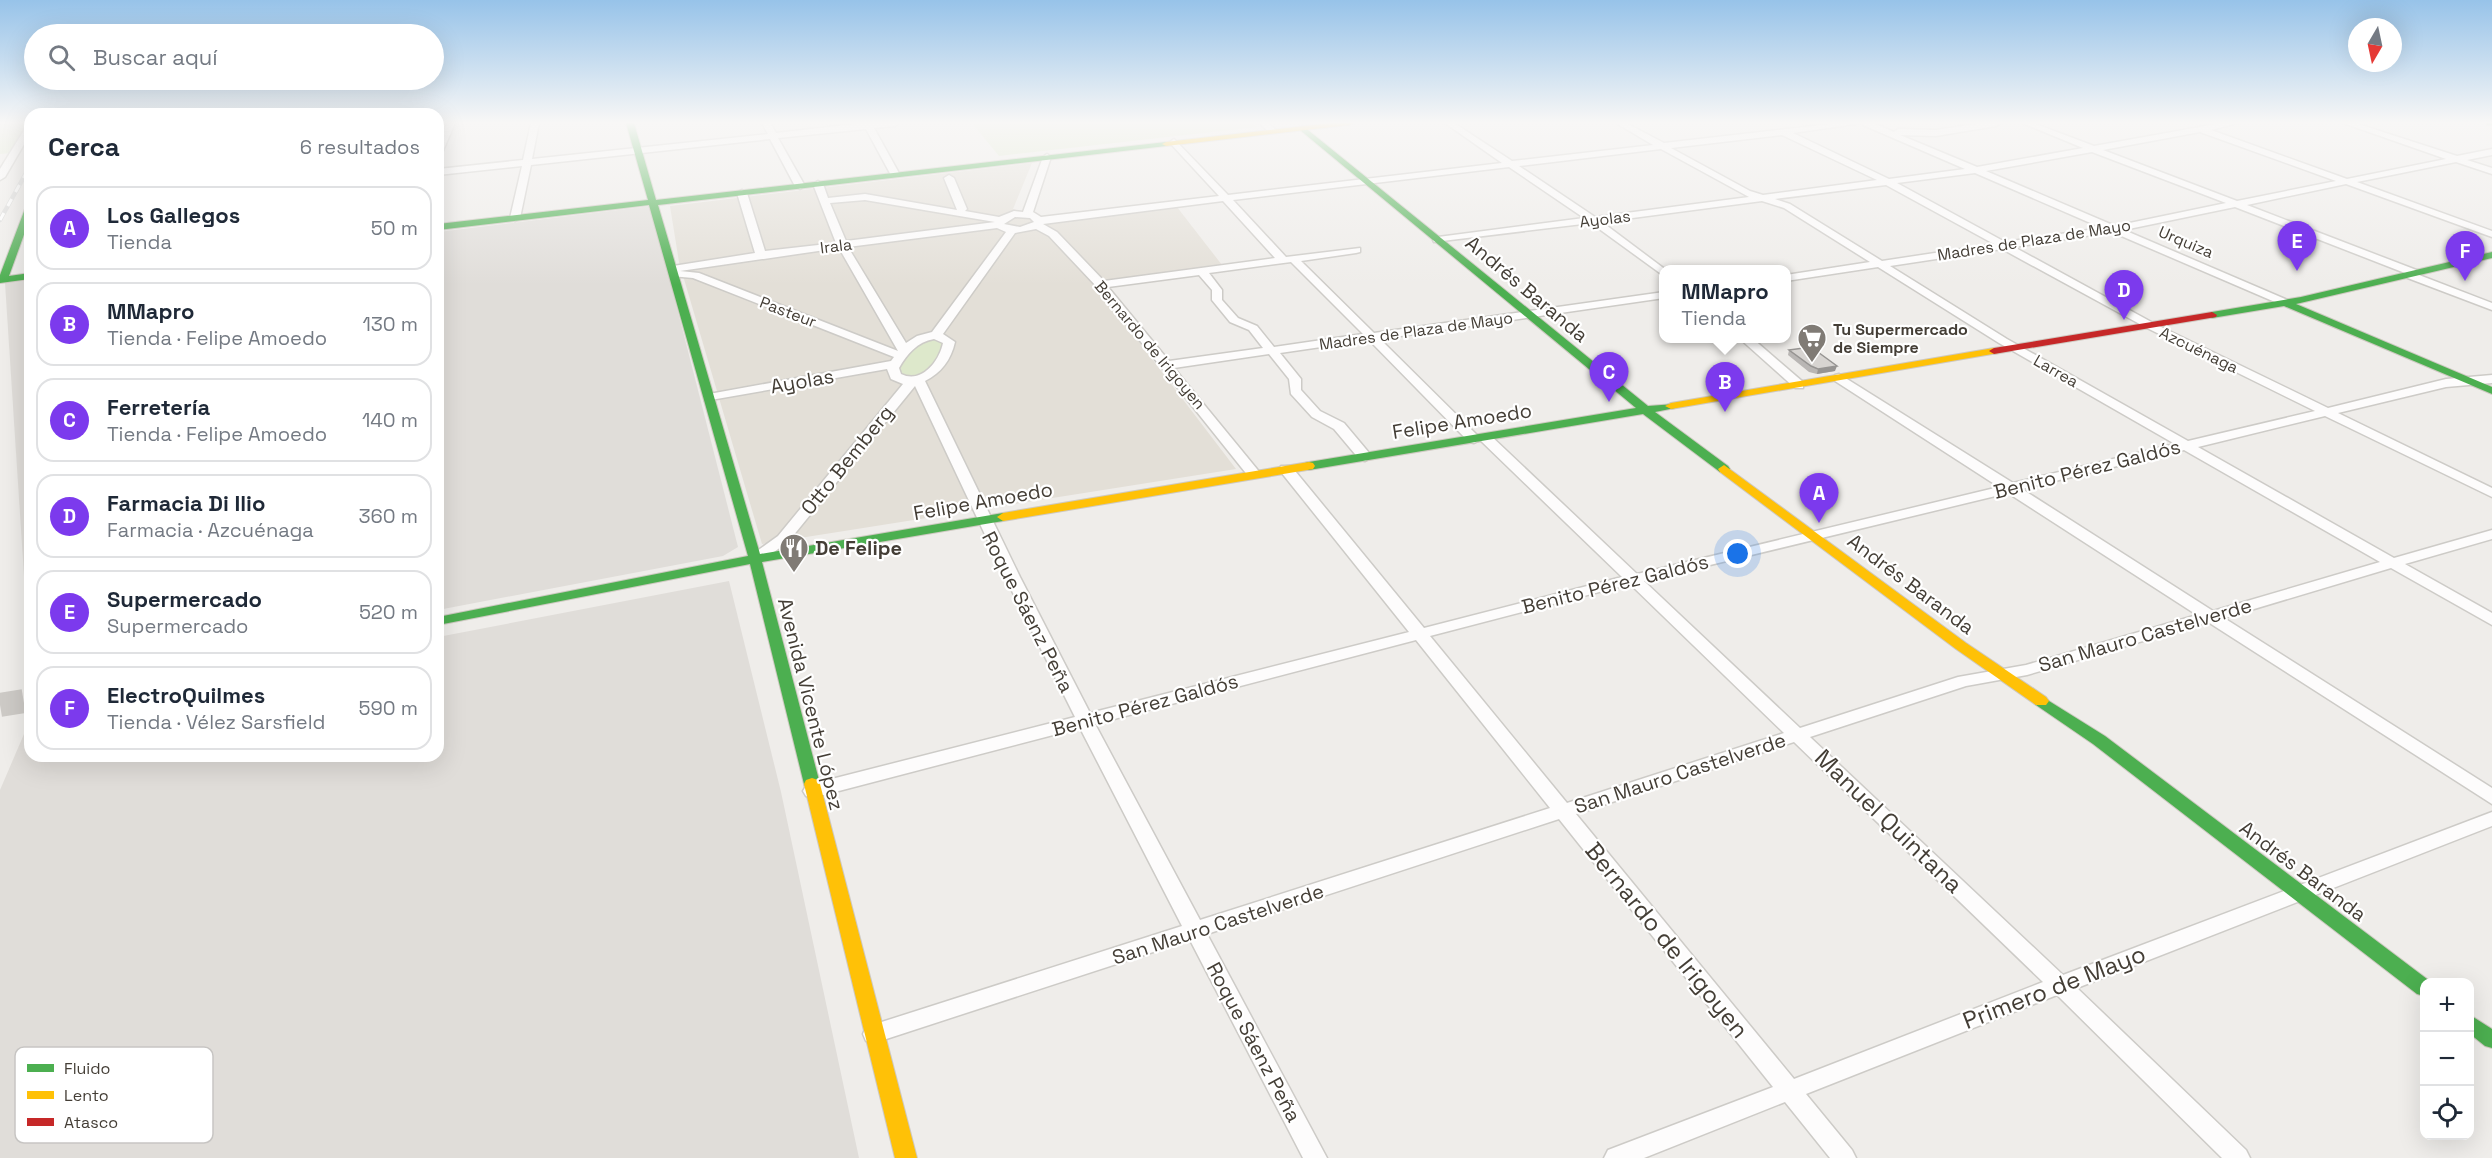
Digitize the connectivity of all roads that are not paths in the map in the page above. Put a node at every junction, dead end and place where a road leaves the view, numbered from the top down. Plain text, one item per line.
1 (523, 177) edge
2 (646, 177) edge
3 (795, 177) edge
4 (878, 177) edge
5 (1040, 177) edge
6 (1207, 177) edge
7 (1364, 177) edge
8 (1393, 177) edge
9 (1532, 177) edge
10 (1718, 177) edge
11 (1878, 177) edge
12 (1925, 177) edge
13 (1993, 177) edge
14 (2167, 177) edge
15 (2333, 177) edge
16 (2371, 177) edge
17 (949, 178) dead end
18 (1368, 180) junction
19 (1888, 182) junction
20 (2347, 182) junction
21 (818, 184) junction
22 (800, 186) junction
23 (742, 193) junction
24 (1227, 198) junction
25 (1763, 198) junction
26 (824, 201) junction
27 (654, 202) junction
28 (2235, 204) junction
29 (959, 213) junction
30 (1027, 214) junction
31 (515, 219) junction
32 (1594, 220) junction
33 (999, 222) junction
34 (1039, 222) junction
35 (24, 223) edge
36 (444, 226) edge
37 (2114, 229) junction
38 (1012, 230) junction
39 (2492, 234) edge
40 (1438, 240) junction
41 (842, 245) junction
42 (2003, 246) junction
43 (1356, 250) dead end
44 (761, 255) junction
45 (2492, 255) edge
46 (1288, 260) junction
47 (1879, 264) junction
48 (1659, 269) edge
49 (674, 272) junction
50 (1202, 272) junction
51 (2412, 274) junction
52 (24, 277) edge
53 (1791, 277) edge
54 (1, 280) edge
55 (1101, 285) junction
56 (1659, 296) edge
57 (2286, 303) junction
58 (2492, 308) edge
59 (1527, 314) junction
60 (2151, 326) junction
61 (936, 335) junction
62 (1372, 338) junction
63 (1749, 343) edge
64 (2016, 348) junction
65 (1273, 352) junction
66 (901, 357) junction
67 (1169, 365) junction
68 (1839, 378) junction
69 (2492, 379) edge
70 (915, 381) junction
71 (2470, 382) junction
72 (1799, 385) junction
73 (2492, 391) edge
74 (709, 398) junction
75 (1645, 410) junction
76 (2326, 412) junction
77 (1479, 438) junction
78 (2186, 445) junction
79 (1365, 457) junction
80 (1286, 469) junction
81 (1254, 474) junction
82 (2007, 488) junction
83 (2492, 493) edge
84 (982, 521) junction
85 (2492, 534) edge
86 (1812, 535) junction
87 (755, 559) junction
88 (2393, 563) junction
89 (1633, 579) junction
90 (2207, 616) junction
91 (444, 620) edge
92 (2492, 620) edge
93 (1420, 634) junction
94 (2001, 674) junction
95 (1083, 721) junction
96 (1797, 734) junction
97 (812, 791) junction
98 (2492, 797) edge
99 (1562, 812) junction
100 (2492, 819) edge
101 (2299, 891) junction
102 (1196, 931) junction
103 (2060, 984) junction
104 (2420, 985) edge
105 (2474, 1027) edge
106 (874, 1034) junction
107 (2492, 1040) edge
108 (1789, 1089) junction
109 (906, 1158) edge
110 (1315, 1158) edge
111 (1616, 1158) edge
112 (1844, 1158) edge
113 (2238, 1158) edge

1 - 31 street
2 - 27 main road, Avenida Vicente López
3 - 22 street
4 - 21 main road
5 - 30 street
6 - 24 street, Manuel Quintana
7 - 18 main road, Andrés Baranda
8 - 18 street
9 - 32 street
10 - 25 street, Larrea
11 - 19 street, Azcuénaga
12 - 19 street, Ayolas
13 - 37 street, Urquiza
14 - 28 street
15 - 20 street
16 - 20 street, Madres de Plaza de Mayo
17 - 29 street
18 - 24 street
18 - 40 main road, Andrés Baranda
19 - 25 street, Ayolas
19 - 42 street, Azcuénaga
20 - 28 street, Madres de Plaza de Mayo
20 - 39 street
21 - 22 main road
21 - 26 street
22 - 23 main road
23 - 27 main road
23 - 44 street
24 - 34 street
24 - 46 street, Manuel Quintana
25 - 32 street, Ayolas
25 - 47 street, Larrea
26 - 29 street
26 - 41 street
27 - 31 main road
27 - 49 main road, Avenida Vicente López
28 - 37 street, Madres de Plaza de Mayo
28 - 51 street
29 - 33 street
30 - 33 street, Irala
30 - 34 street, Bernardo de Irigoyen
31 - 36 main road
32 - 40 street, Ayolas
32 - 48 street
33 - 38 street
33 - 41 street, Irala
34 - 38 street
34 - 55 street, Bernardo de Irigoyen
35 - 54 main road
37 - 42 street, Madres de Plaza de Mayo
37 - 57 street, Urquiza
38 - 61 street
40 - 59 main road, Andrés Baranda
41 - 44 street, Irala
41 - 66 street
42 - 47 street, Madres de Plaza de Mayo
42 - 60 street, Azcuénaga
43 - 46 street
44 - 49 street, Irala
45 - 51 main road, Felipe Amoedo
46 - 50 street
46 - 62 street, Manuel Quintana
47 - 53 street, Madres de Plaza de Mayo
47 - 64 street, Larrea
49 - 66 street, Pasteur
49 - 74 main road, Avenida Vicente López
50 - 55 street
50 - 65 street
51 - 57 main road, Felipe Amoedo
51 - 58 street
52 - 54 main road
55 - 67 street, Bernardo de Irigoyen
56 - 59 street, Madres de Plaza de Mayo
57 - 60 main road, Felipe Amoedo
57 - 71 main road, Urquiza
59 - 62 street, Madres de Plaza de Mayo
59 - 75 main road, Andrés Baranda
60 - 64 main road, Felipe Amoedo
60 - 76 street, Azcuénaga
61 - 66 street, Ayolas
61 - 70 street, Otto Bemberg
62 - 65 street, Madres de Plaza de Mayo
62 - 77 street, Manuel Quintana
63 - 72 street
64 - 68 main road, Felipe Amoedo
64 - 78 street, Larrea
65 - 67 street, Madres de Plaza de Mayo
65 - 79 street
66 - 70 street, Roque Sáenz Peña
66 - 74 street, Ayolas
67 - 81 street, Bernardo de Irigoyen
68 - 72 main road, Felipe Amoedo
68 - 82 street
69 - 71 street, Benito Pérez Galdós
70 - 84 street, Roque Sáenz Peña
70 - 87 street, Otto Bemberg
71 - 73 main road, Urquiza
71 - 76 street, Benito Pérez Galdós
72 - 75 main road, Felipe Amoedo
74 - 87 main road, Avenida Vicente López
75 - 77 main road, Felipe Amoedo
75 - 86 main road, Andrés Baranda
76 - 78 street, Benito Pérez Galdós
76 - 83 street, Azcuénaga
77 - 79 main road, Felipe Amoedo
77 - 89 street, Manuel Quintana
78 - 82 street, Benito Pérez Galdós
78 - 88 street, Larrea
79 - 80 main road, Felipe Amoedo
80 - 81 main road, Felipe Amoedo
80 - 93 street, Bernardo de Irigoyen
81 - 84 main road, Felipe Amoedo
82 - 86 street, Benito Pérez Galdós
82 - 90 street
84 - 87 main road, Felipe Amoedo
84 - 95 street, Roque Sáenz Peña
85 - 88 street, San Mauro Castelverde
86 - 89 street, Benito Pérez Galdós
86 - 94 main road, Andrés Baranda
87 - 91 main road, Felipe Amoedo
87 - 97 main road, Avenida Vicente López
88 - 90 street, San Mauro Castelverde
88 - 92 street, Larrea
89 - 93 street, Benito Pérez Galdós
89 - 96 street, Manuel Quintana
90 - 94 street, San Mauro Castelverde
90 - 98 street
93 - 95 street, Benito Pérez Galdós
93 - 99 street, Bernardo de Irigoyen
94 - 96 street, San Mauro Castelverde
94 - 101 main road, Andrés Baranda
95 - 97 street, Benito Pérez Galdós
95 - 102 street, Roque Sáenz Peña
96 - 99 street, San Mauro Castelverde
96 - 103 street, Manuel Quintana
97 - 106 main road, Avenida Vicente López
99 - 102 street, San Mauro Castelverde
99 - 108 street, Bernardo de Irigoyen
100 - 101 street, Primero de Mayo
101 - 103 street, Primero de Mayo
101 - 104 main road, Andrés Baranda
102 - 106 street, San Mauro Castelverde
102 - 110 street, Roque Sáenz Peña
103 - 108 street, Primero de Mayo
103 - 113 street, Manuel Quintana
105 - 107 main road
106 - 109 main road, Avenida Vicente López
108 - 111 street, Primero de Mayo
108 - 112 street, Bernardo de Irigoyen

